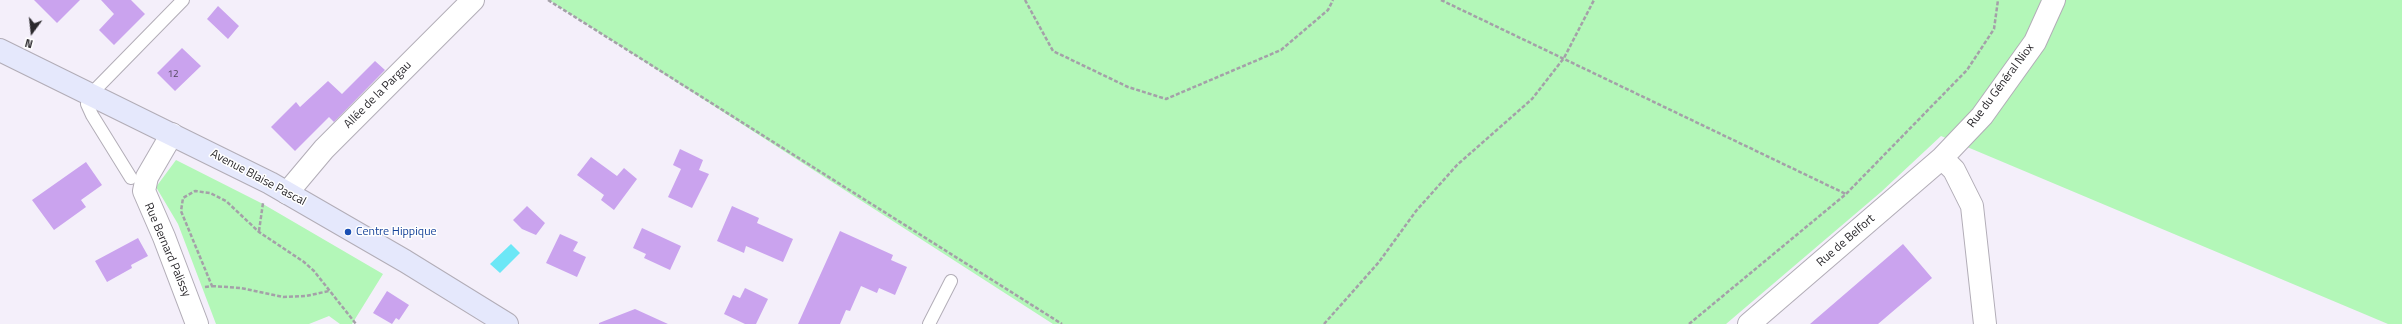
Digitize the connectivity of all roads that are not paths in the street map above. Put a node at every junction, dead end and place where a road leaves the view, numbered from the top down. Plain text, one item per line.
1 (183, 0) edge
2 (473, 0) edge
3 (2054, 0) edge
4 (0, 50) edge
5 (91, 94) junction
6 (172, 134) junction
7 (1942, 158) junction
8 (131, 178) dead end
9 (278, 188) junction
10 (952, 281) dead end
11 (197, 324) edge
12 (507, 324) edge
13 (929, 324) edge
14 (1749, 324) edge
15 (1985, 324) edge

1 - 5 lane
2 - 9 street, Allée de la Pargau
3 - 7 street, Rue du Général Niox
4 - 5 main road, Avenue Blaise Pascal
5 - 6 main road, Avenue Blaise Pascal
5 - 8 lane
6 - 9 main road, Avenue Blaise Pascal
6 - 11 street, Rue Bernard Palissy
7 - 14 street, Rue de Belfort
7 - 15 street
9 - 12 main road, Avenue Blaise Pascal
10 - 13 lane

